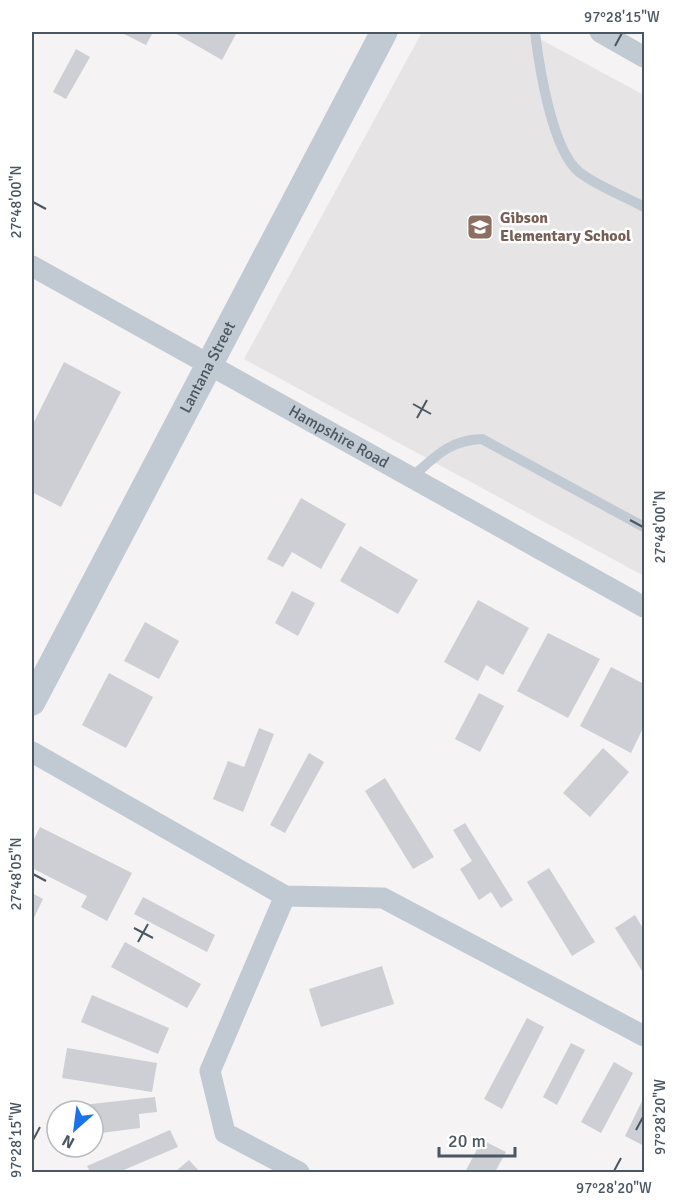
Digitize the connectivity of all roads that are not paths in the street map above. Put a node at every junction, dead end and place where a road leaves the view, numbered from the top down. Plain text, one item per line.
1 (384, 32) edge
2 (535, 32) edge
3 (600, 32) edge
4 (645, 57) edge
5 (645, 207) edge
6 (32, 266) edge
7 (209, 364) junction
8 (411, 477) junction
9 (645, 527) edge
10 (645, 607) edge
11 (32, 702) edge
12 (32, 752) edge
13 (285, 896) junction
14 (645, 1036) edge
15 (299, 1173) edge

1 - 7 street, Lantana Street
2 - 5 lane
3 - 4 street
6 - 7 street, Hampshire Road
7 - 8 street, Hampshire Road
7 - 11 street, Lantana Street
8 - 9 lane
8 - 10 street, Hampshire Road
12 - 13 street
13 - 14 street
13 - 15 street

